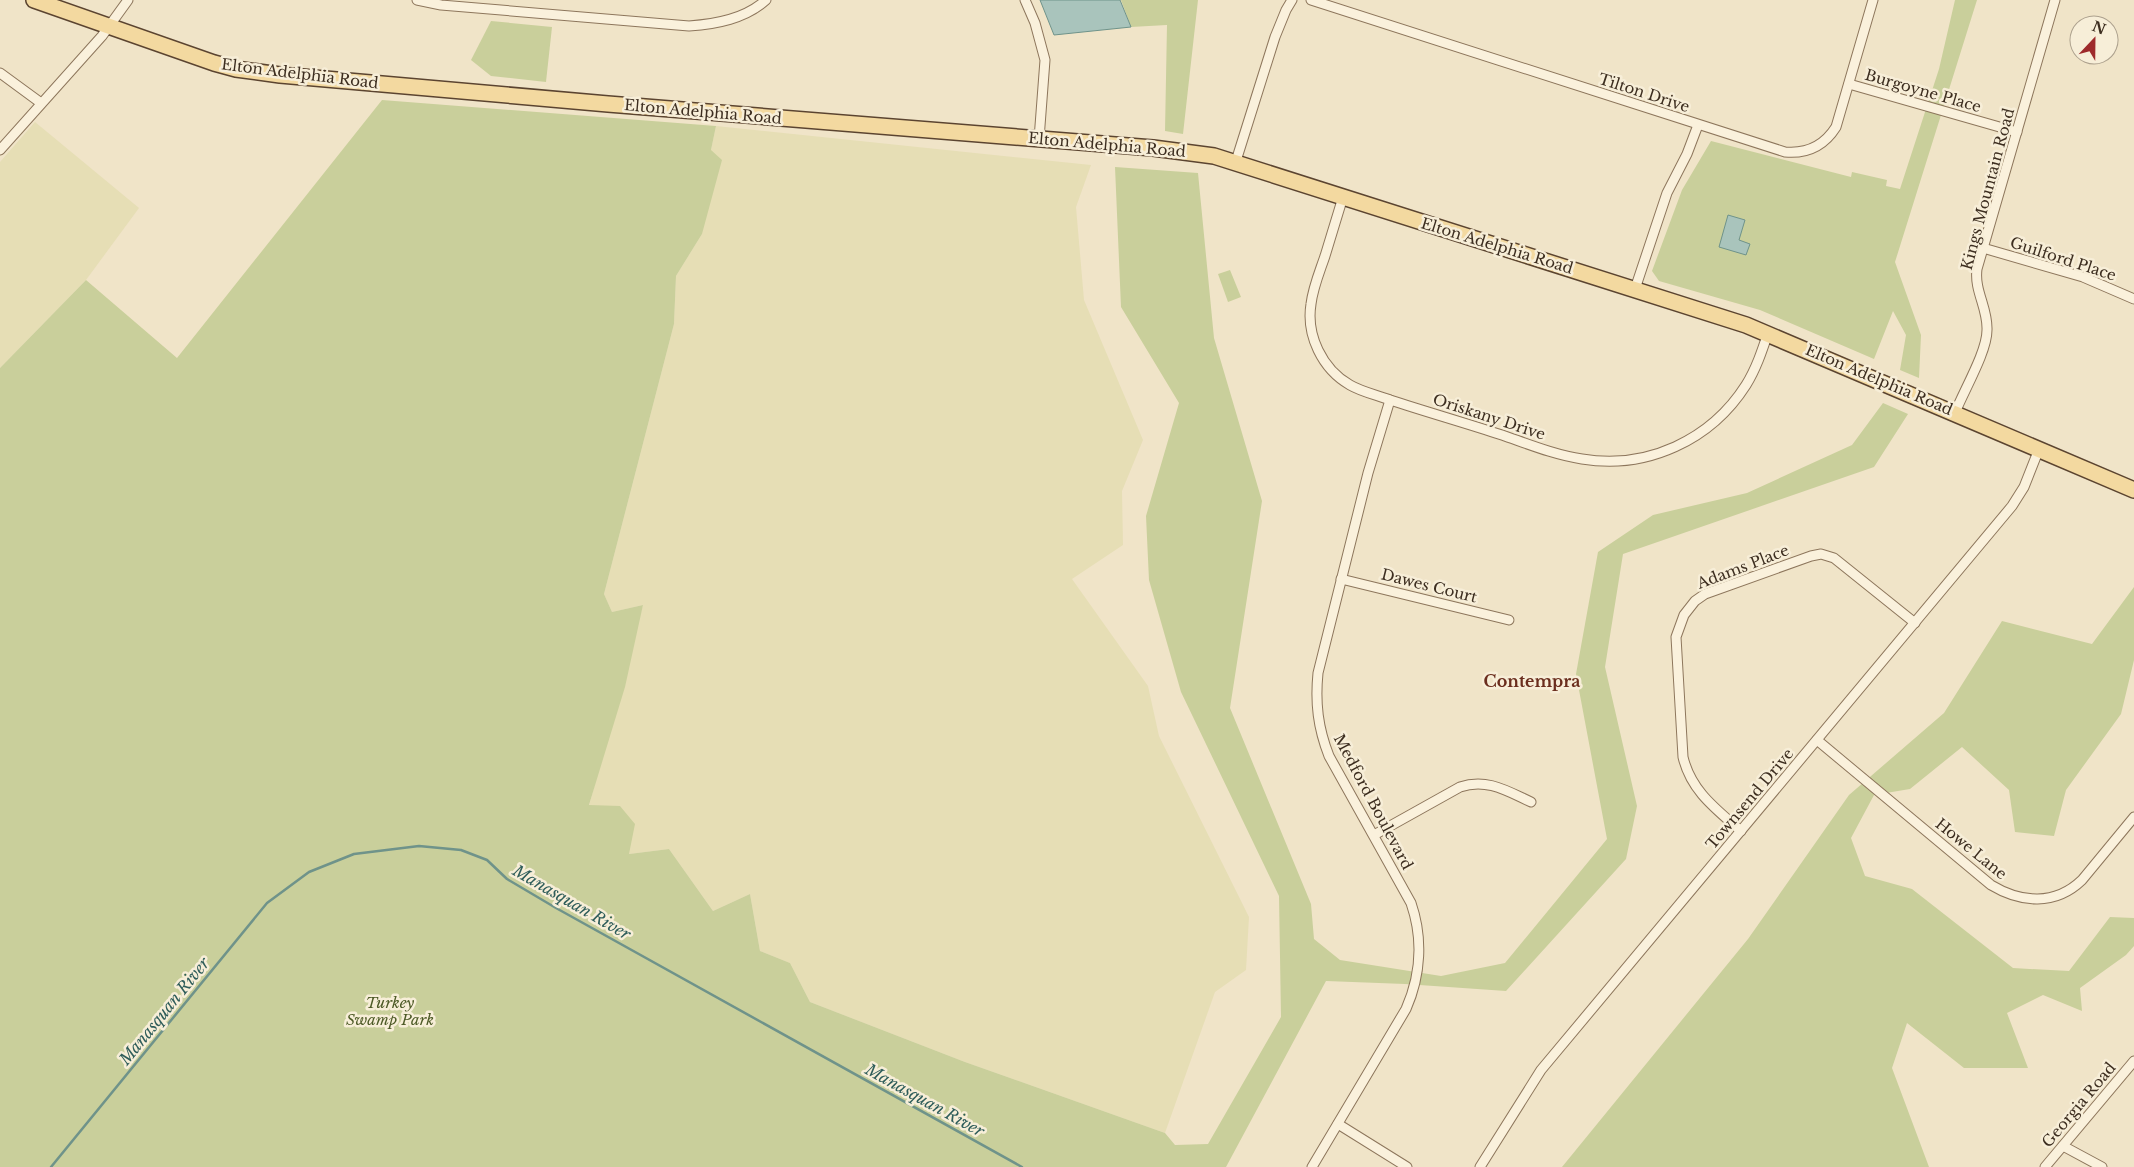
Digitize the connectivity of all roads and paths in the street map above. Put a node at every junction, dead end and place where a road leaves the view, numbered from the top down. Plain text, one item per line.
1 (34, 0) edge
2 (128, 0) edge
3 (417, 0) edge
4 (766, 0) edge
5 (1025, 0) edge
6 (1292, 0) edge
7 (1311, 0) edge
8 (1873, 0) edge
9 (2056, 0) edge
10 (109, 26) junction
11 (0, 73) edge
12 (1849, 84) junction
13 (41, 103) junction
14 (1698, 125) junction
15 (2017, 132) junction
16 (1039, 139) junction
17 (0, 150) edge
18 (1236, 162) junction
19 (1343, 197) junction
20 (1983, 248) junction
21 (1636, 289) junction
22 (2134, 299) edge
23 (1768, 333) junction
24 (1390, 400) junction
25 (1955, 413) junction
26 (2039, 449) junction
27 (2134, 490) edge
28 (1341, 579) junction
29 (1509, 620) dead end
30 (1915, 623) junction
31 (1817, 740) junction
32 (1531, 802) dead end
33 (2134, 816) edge
34 (1741, 831) junction
35 (1374, 835) junction
36 (2134, 1061) edge
37 (1338, 1124) junction
38 (2063, 1146) junction
39 (1312, 1167) edge
40 (1408, 1167) edge
41 (1480, 1167) edge
42 (2045, 1167) edge
43 (2102, 1167) edge

1 - 10 main road, Elton Adelphia Road
2 - 10 street
3 - 4 street
5 - 16 street
6 - 18 street
7 - 14 street, Tilton Drive
8 - 12 street, Tilton Drive
9 - 15 street, Kings Mountain Road
10 - 13 street
10 - 16 main road, Elton Adelphia Road
11 - 13 street
12 - 14 street, Tilton Drive
12 - 15 street, Burgoyne Place
13 - 17 street
14 - 21 street
15 - 20 street, Kings Mountain Road
16 - 18 main road, Elton Adelphia Road
18 - 19 main road, Elton Adelphia Road
19 - 21 main road, Elton Adelphia Road
19 - 24 street, Oriskany Drive
20 - 22 street, Guilford Place
20 - 25 street, Kings Mountain Road
21 - 23 main road, Elton Adelphia Road
23 - 24 street, Oriskany Drive
23 - 25 main road, Elton Adelphia Road
24 - 28 street, Medford Boulevard
25 - 26 main road, Elton Adelphia Road
26 - 27 main road, Elton Adelphia Road
26 - 30 street, Townsend Drive
28 - 29 street, Dawes Court
28 - 35 street, Medford Boulevard
30 - 31 street, Townsend Drive
30 - 34 street, Adams Place
31 - 33 street, Howe Lane
31 - 34 street, Townsend Drive
32 - 35 street
34 - 41 street, Townsend Drive
35 - 37 street, Medford Boulevard
36 - 38 street, Georgia Road
37 - 39 street, Medford Boulevard
37 - 40 street
38 - 42 street, Georgia Road
38 - 43 street

